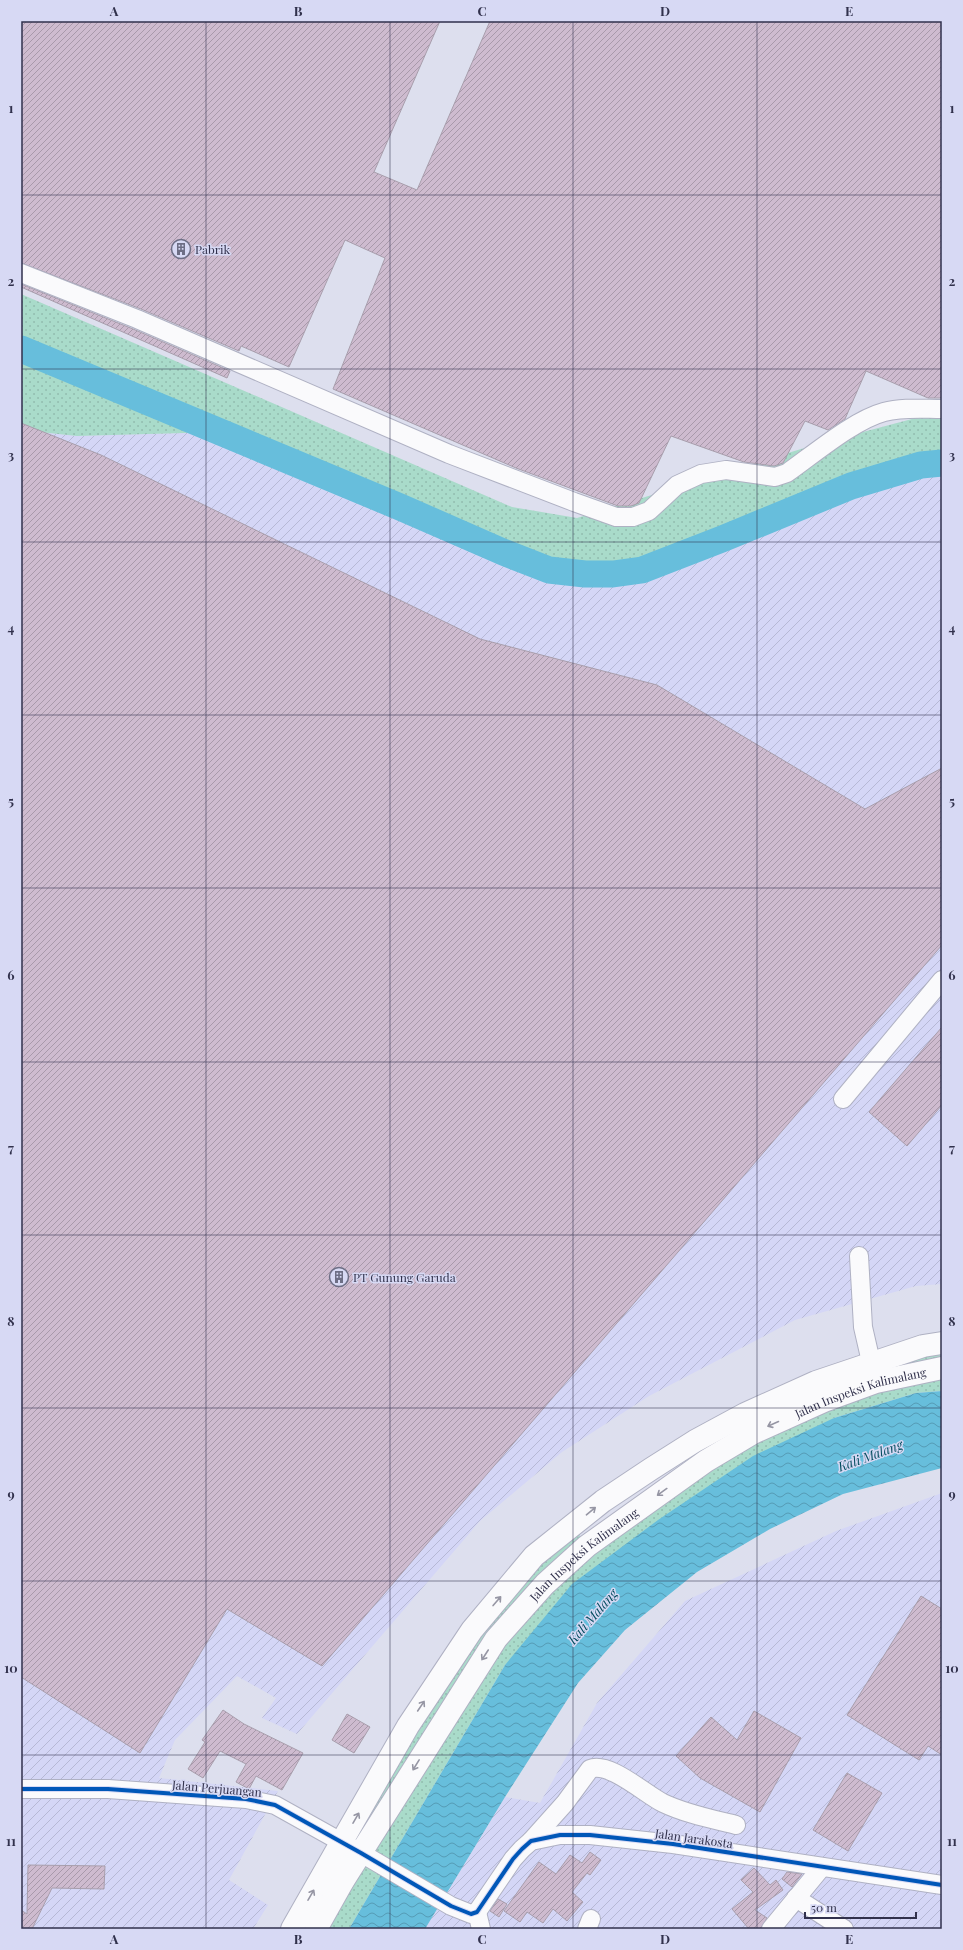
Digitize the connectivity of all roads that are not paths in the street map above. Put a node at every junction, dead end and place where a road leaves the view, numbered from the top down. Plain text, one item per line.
1 (21, 273) edge
2 (942, 409) edge
3 (942, 980) edge
4 (842, 1100) dead end
5 (859, 1256) dead end
6 (942, 1343) edge
7 (942, 1368) edge
8 (873, 1373) junction
9 (695, 1441) junction
10 (706, 1461) junction
11 (573, 1526) junction
12 (587, 1546) junction
13 (21, 1789) edge
14 (736, 1825) dead end
15 (531, 1841) junction
16 (341, 1843) junction
17 (361, 1853) junction
18 (822, 1867) junction
19 (343, 1881) junction
20 (942, 1885) edge
21 (796, 1898) junction
22 (479, 1920) edge
23 (292, 1929) edge
24 (316, 1929) edge
25 (771, 1929) edge
26 (844, 1929) edge

1 - 2 street
3 - 4 street
5 - 8 street
6 - 8 main road, Jalan Inspeksi Kalimalang
7 - 8 main road, Jalan Inspeksi Kalimalang
8 - 9 main road, Jalan Inspeksi Kalimalang
8 -> 10 main road, Jalan Inspeksi Kalimalang
9 - 10 main road
11 -> 9 main road, Jalan Inspeksi Kalimalang
10 -> 12 main road, Jalan Inspeksi Kalimalang
11 - 12 main road
16 -> 11 main road, Jalan Inspeksi Kalimalang
12 -> 17 main road, Jalan Inspeksi Kalimalang
13 - 16 street, Jalan Perjuangan
14 - 15 street
15 - 18 street, Jalan Jarakosta
15 - 22 street
16 - 17 street, Jalan Perjuangan
16 - 19 main road
23 -> 16 main road, Jalan Inspeksi Kalimalang
17 - 19 main road, Jalan Inspeksi Kalimalang
17 - 22 street, Jalan Perjuangan
18 - 20 street, Jalan Jarakosta
18 - 21 street
19 - 24 main road, Jalan Inspeksi Kalimalang
21 - 25 street
21 - 26 street

